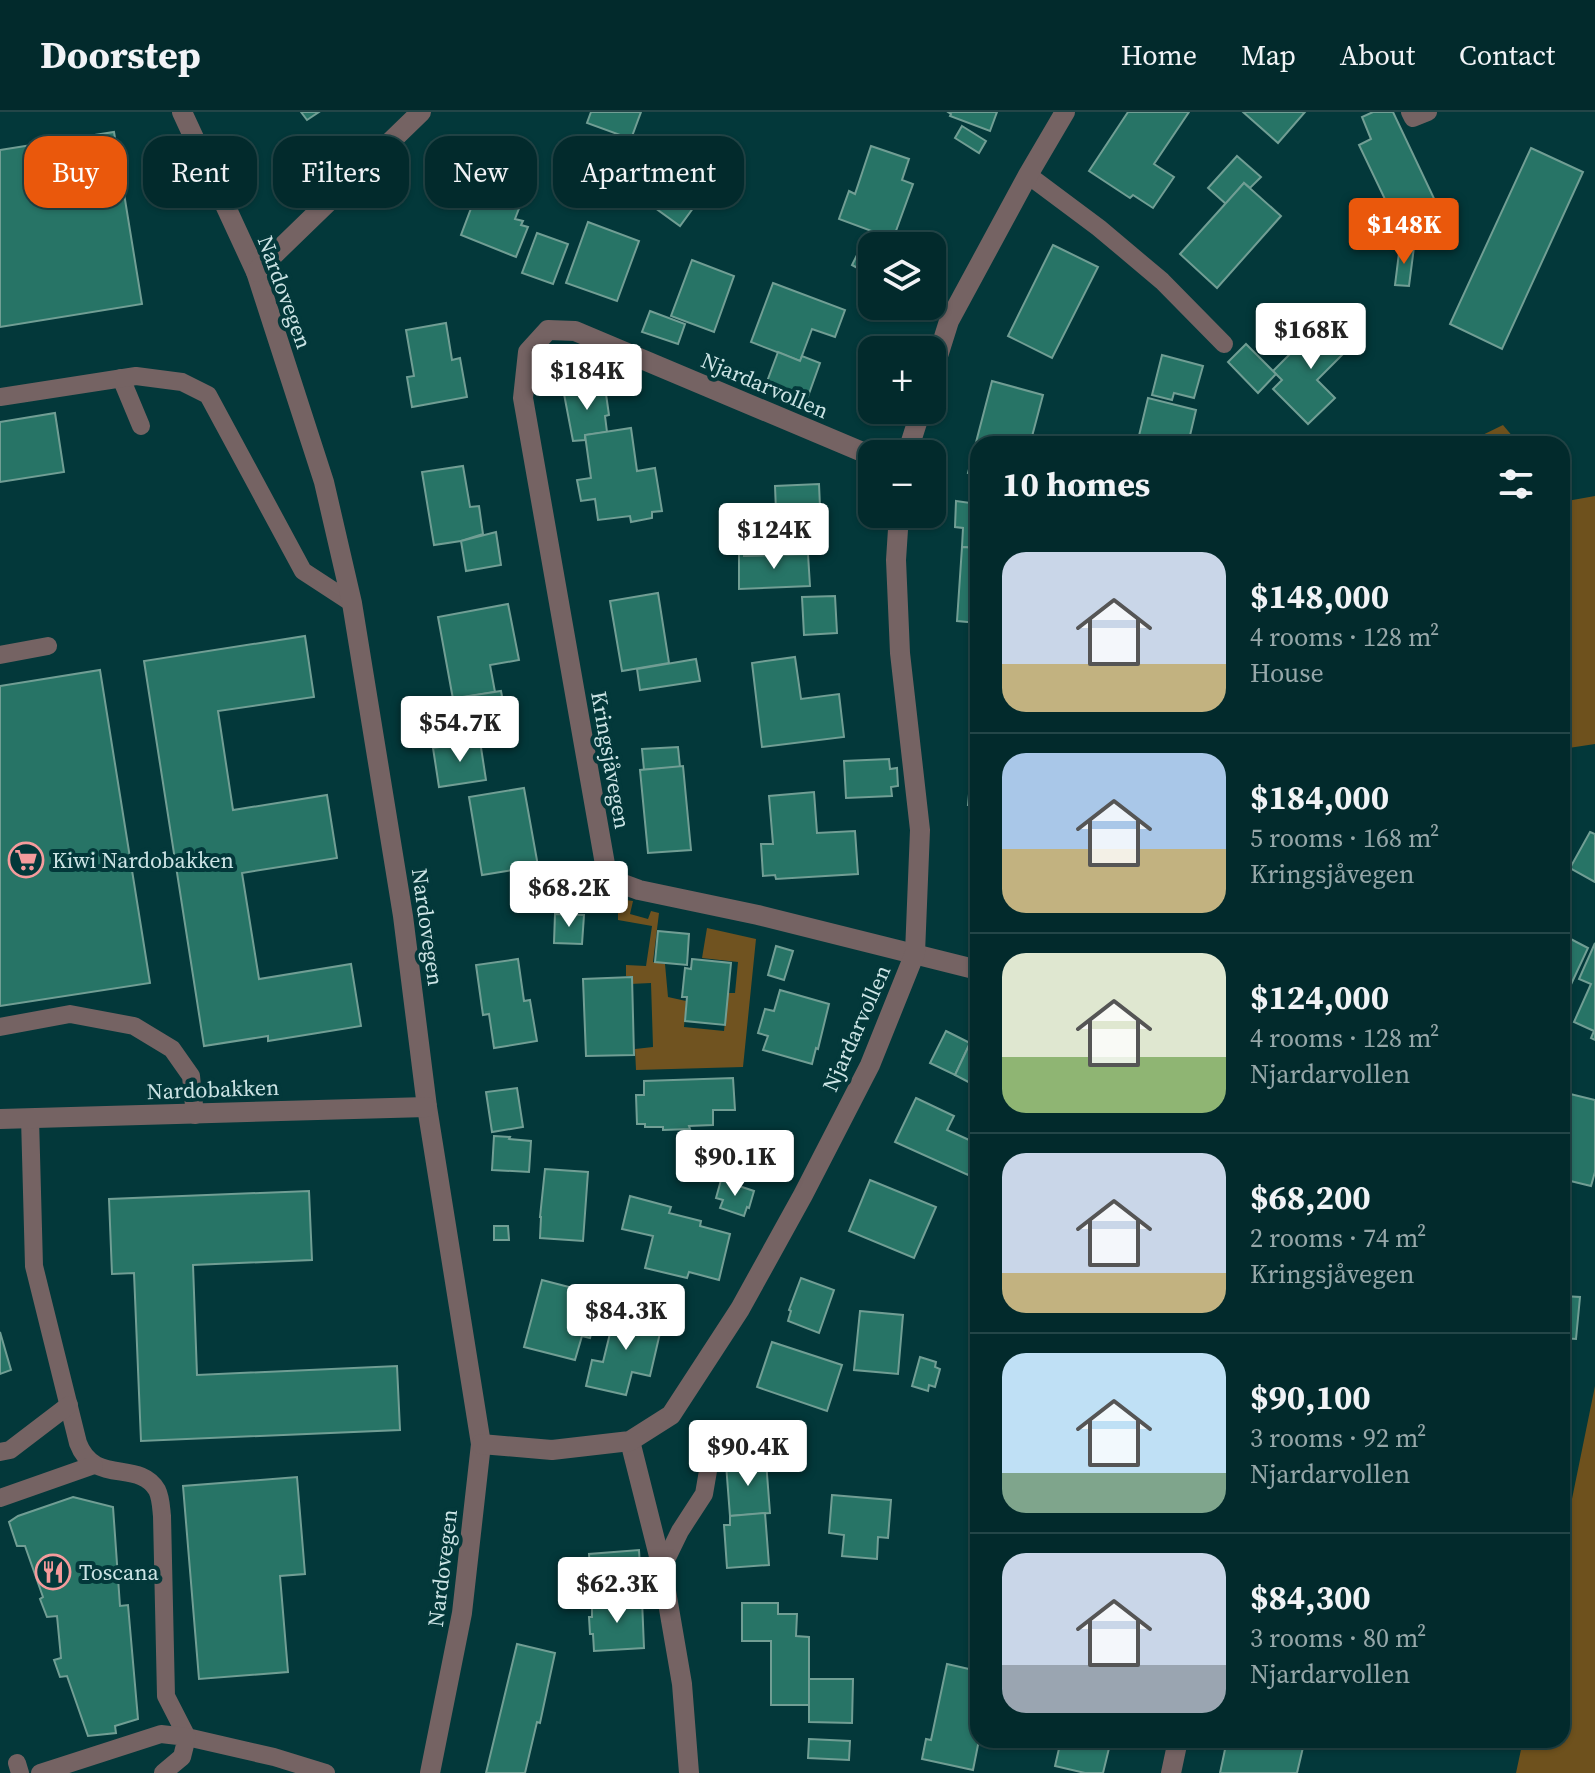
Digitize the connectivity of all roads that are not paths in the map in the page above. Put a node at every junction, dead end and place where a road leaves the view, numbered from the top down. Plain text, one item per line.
1 (182, 112) edge
2 (421, 112) edge
3 (1065, 112) edge
4 (1410, 112) edge
5 (1428, 112) edge
6 (1028, 175) junction
7 (256, 272) junction
8 (548, 330) joint
9 (944, 336) edge
10 (1224, 344) dead end
11 (121, 378) junction
12 (0, 397) edge
13 (141, 426) dead end
14 (858, 450) edge
15 (898, 528) edge
16 (352, 603) junction
17 (48, 646) dead end
18 (0, 655) edge
19 (915, 953) junction
20 (970, 968) edge
21 (0, 1027) edge
22 (427, 1107) junction
23 (195, 1115) junction
24 (30, 1118) junction
25 (0, 1119) edge
26 (69, 1405) junction
27 (714, 1436) dead end
28 (630, 1441) junction
29 (481, 1444) junction
30 (0, 1452) edge
31 (94, 1465) junction
32 (0, 1498) edge
33 (662, 1568) junction
34 (187, 1737) junction
35 (1176, 1748) edge
36 (272, 1765) edge
37 (40, 1773) edge
38 (163, 1773) edge
39 (326, 1773) edge
40 (430, 1773) edge
41 (689, 1773) edge
42 (1171, 1773) edge

1 - 7 street, Nardovegen
2 - 7 street
3 - 6 street
4 - 5 lane
6 - 9 street
6 - 10 lane
7 - 16 street, Nardovegen
8 - 14 street, Njardarvollen
8 - 19 street, Kringsjåvegen
11 - 12 lane
11 - 13 lane
11 - 16 lane
15 - 19 street, Njardarvollen
16 - 22 street, Nardovegen
17 - 18 lane
19 - 20 street, Kringsjåvegen
19 - 28 street, Njardarvollen
21 - 23 lane
22 - 23 street, Nardobakken
22 - 29 street, Nardovegen
23 - 24 street, Nardobakken
24 - 25 street, Nardobakken
24 - 26 lane
26 - 30 lane
26 - 31 lane
27 - 33 lane
28 - 29 street, Njardarvollen
28 - 33 street
29 - 40 street, Nardovegen
31 - 32 lane
31 - 34 lane
33 - 41 street
34 - 36 lane
34 - 37 lane
34 - 38 lane
35 - 42 street
36 - 39 lane

